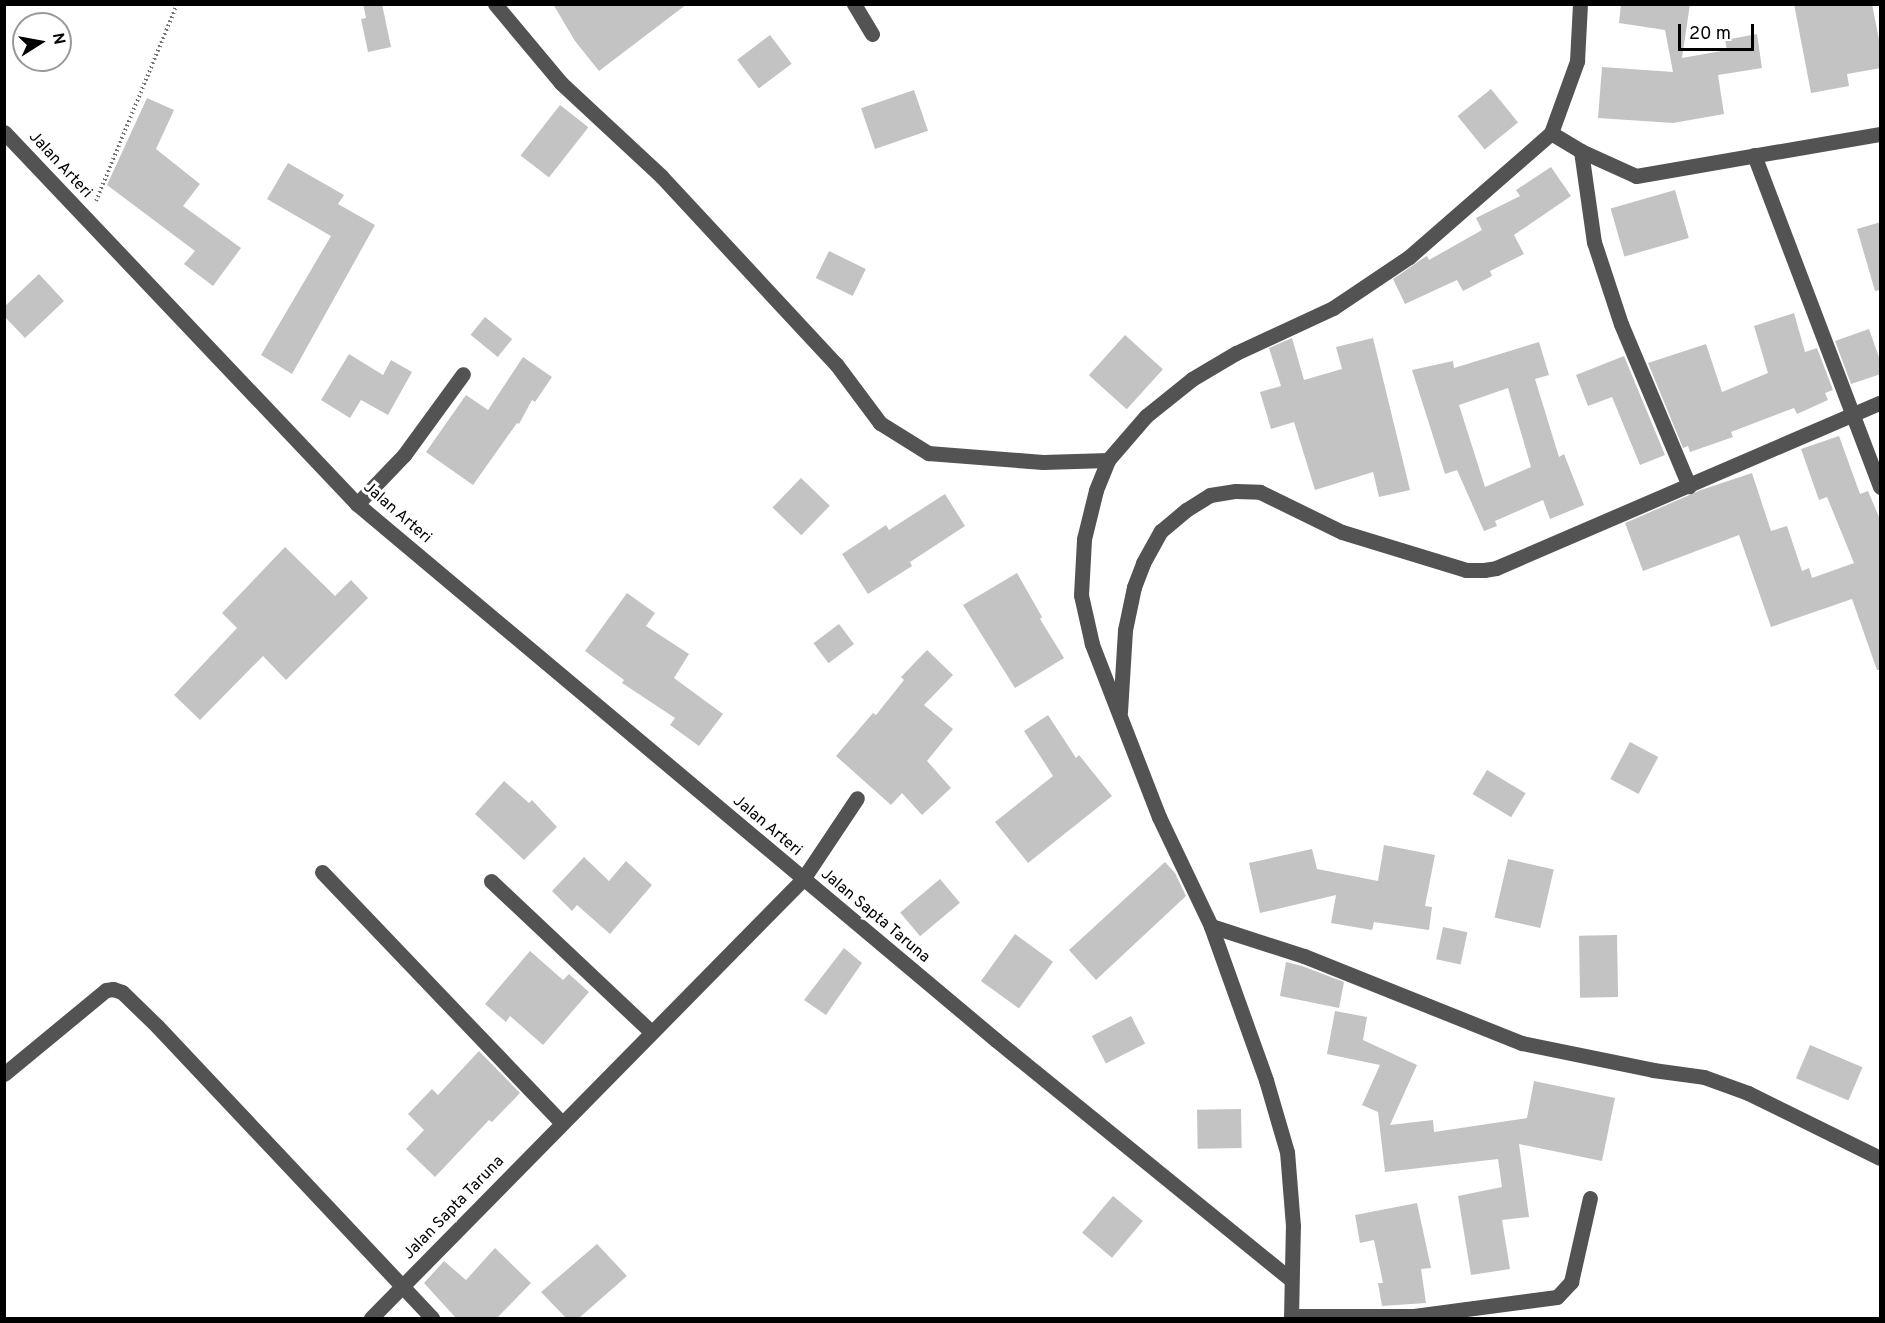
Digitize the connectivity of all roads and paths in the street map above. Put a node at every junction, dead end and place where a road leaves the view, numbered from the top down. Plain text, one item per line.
1 (177, 4) edge
2 (495, 4) edge
3 (855, 4) edge
4 (1580, 4) edge
5 (872, 34) dead end
6 (4, 132) edge
7 (1551, 133) junction
8 (1881, 134) edge
9 (1581, 151) junction
10 (1754, 155) junction
11 (88, 220) junction
12 (463, 374) dead end
13 (1881, 404) edge
14 (1854, 414) junction
15 (1108, 460) junction
16 (1689, 486) junction
17 (1881, 487) edge
18 (357, 504) junction
19 (1120, 715) junction
20 (857, 798) dead end
21 (322, 872) dead end
22 (803, 879) junction
23 (491, 880) dead end
24 (1211, 926) junction
25 (651, 1032) junction
26 (4, 1074) edge
27 (562, 1123) junction
28 (1881, 1158) edge
29 (1590, 1198) dead end
30 (1290, 1279) junction
31 (402, 1287) junction
32 (1291, 1317) edge
33 (371, 1318) edge
34 (432, 1318) edge

1 - 11 path
2 - 15 street
3 - 5 street
4 - 7 street
6 - 11 street, Jalan Arteri
7 - 9 street
7 - 15 street
8 - 10 street
9 - 10 street
9 - 16 street
10 - 14 street
11 - 18 street, Jalan Arteri
12 - 18 street
13 - 14 street
14 - 16 street
14 - 17 street
15 - 19 street
16 - 19 street
18 - 22 street, Jalan Arteri
19 - 24 street
20 - 22 street
21 - 27 street
22 - 25 street, Jalan Sapta Taruna
22 - 30 street, Jalan Sapta Taruna
23 - 25 street
24 - 28 street
24 - 30 street
25 - 27 street, Jalan Sapta Taruna
26 - 31 street
27 - 31 street, Jalan Sapta Taruna
29 - 32 street
30 - 32 street
31 - 33 street, Jalan Sapta Taruna
31 - 34 street

